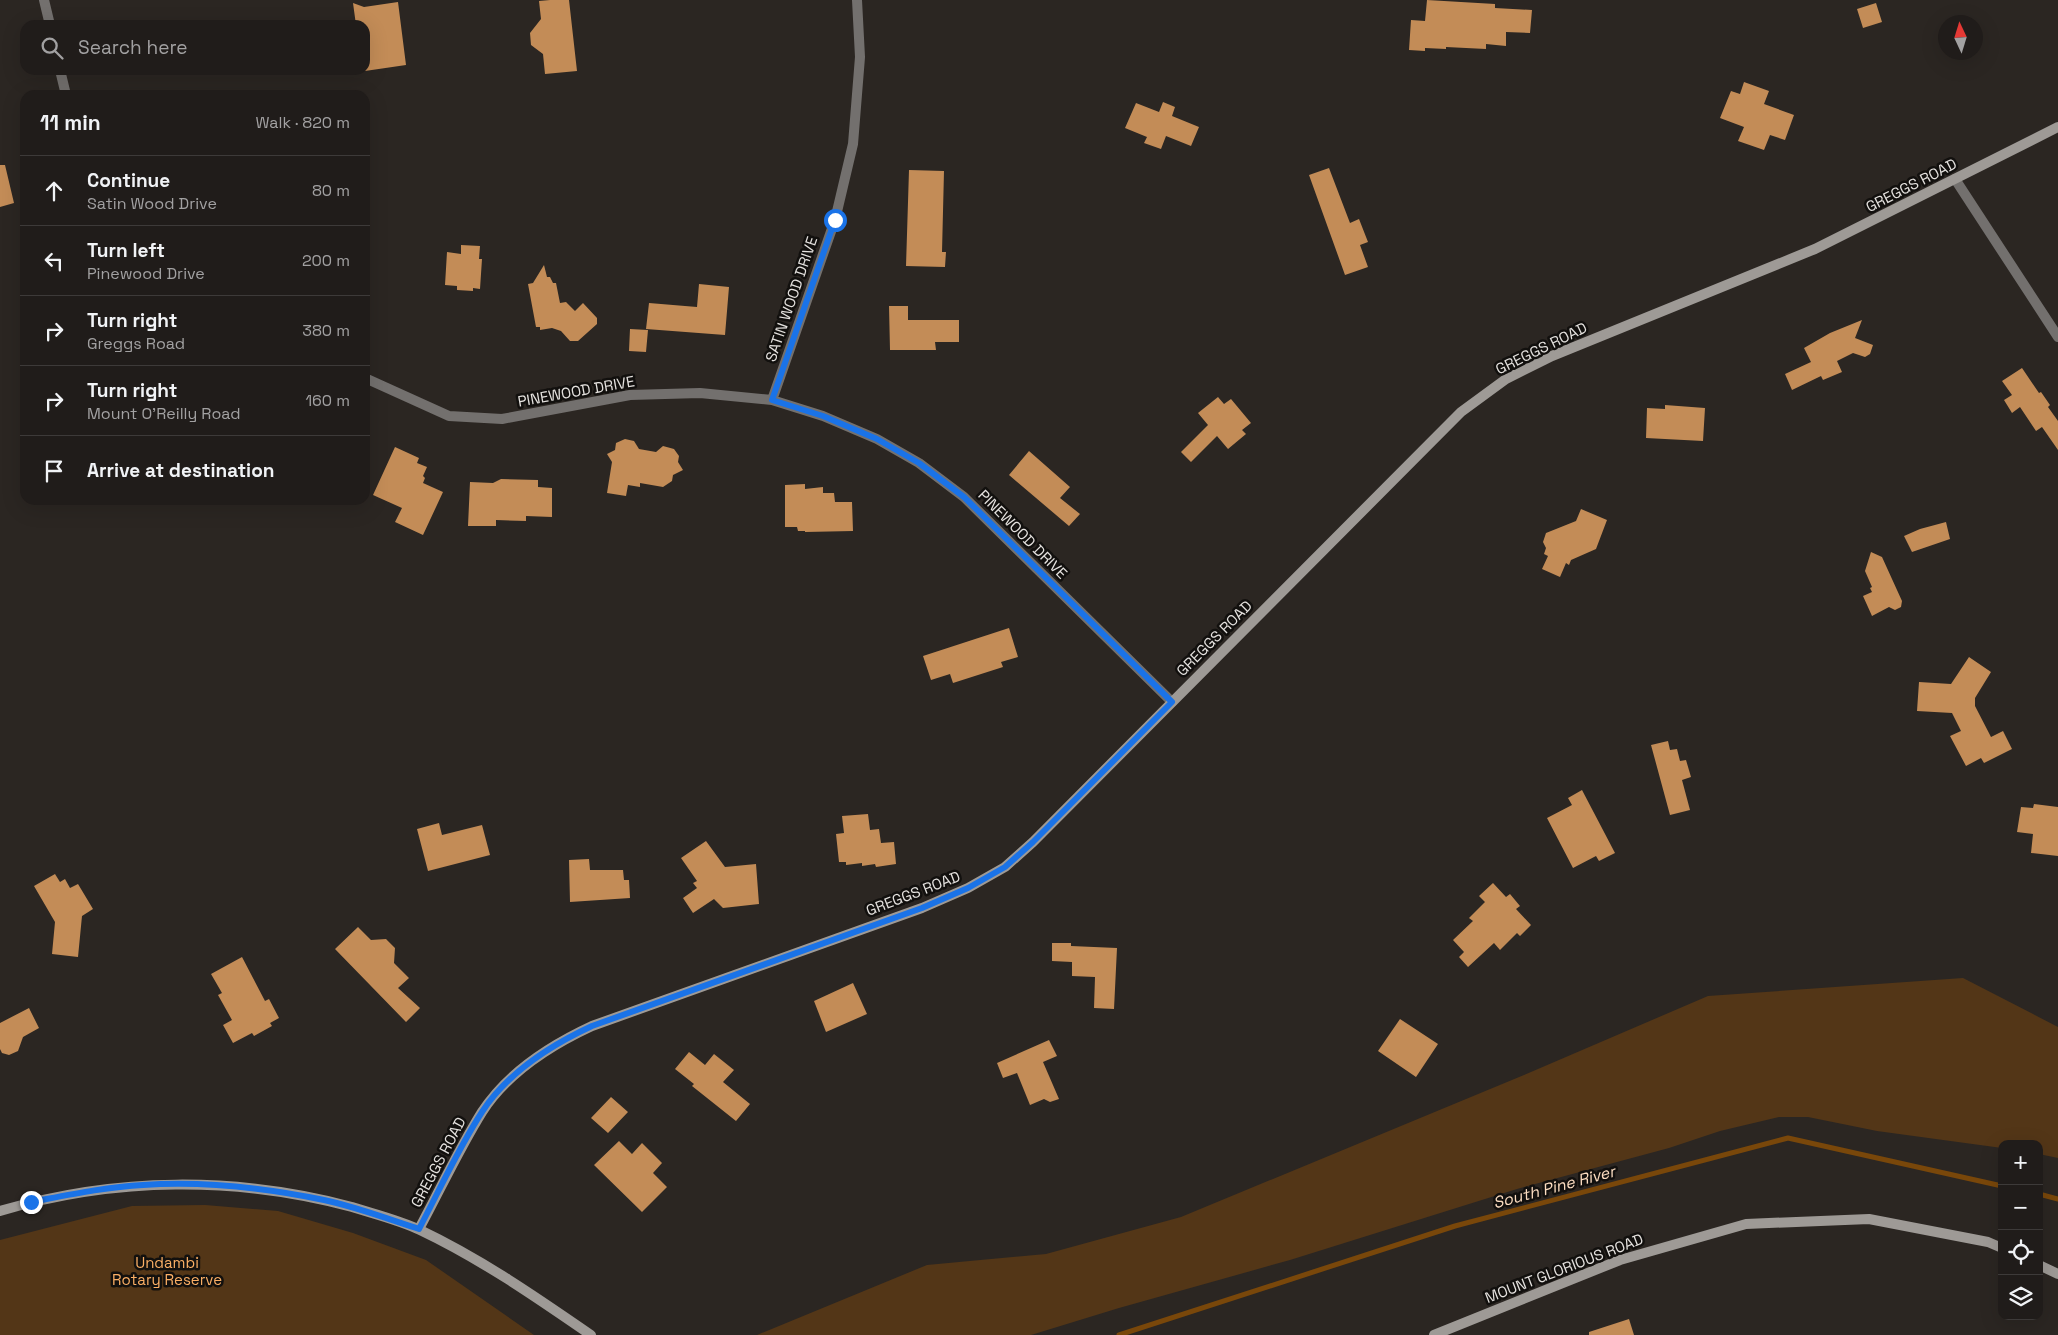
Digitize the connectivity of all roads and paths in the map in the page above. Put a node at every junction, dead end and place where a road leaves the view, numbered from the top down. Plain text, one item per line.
1 (44, 0) edge
2 (857, 0) edge
3 (49, 20) edge
4 (61, 75) edge
5 (65, 90) edge
6 (2058, 126) edge
7 (1955, 179) junction
8 (2058, 338) edge
9 (370, 380) edge
10 (772, 400) junction
11 (1172, 702) junction
12 (0, 1211) edge
13 (419, 1229) junction
14 (1998, 1246) edge
15 (2043, 1267) edge
16 (2058, 1274) edge
17 (591, 1335) edge
18 (1434, 1335) edge

1 - 3 street
2 - 10 street, SATIN WOOD DRIVE
4 - 5 street
6 - 7 street, GREGGS ROAD
7 - 8 street
7 - 11 street, GREGGS ROAD
9 - 10 street, PINEWOOD DRIVE
10 - 11 street, PINEWOOD DRIVE
11 - 13 street, GREGGS ROAD
12 - 13 street
13 - 17 street
14 - 18 street, MOUNT GLORIOUS ROAD
15 - 16 street

